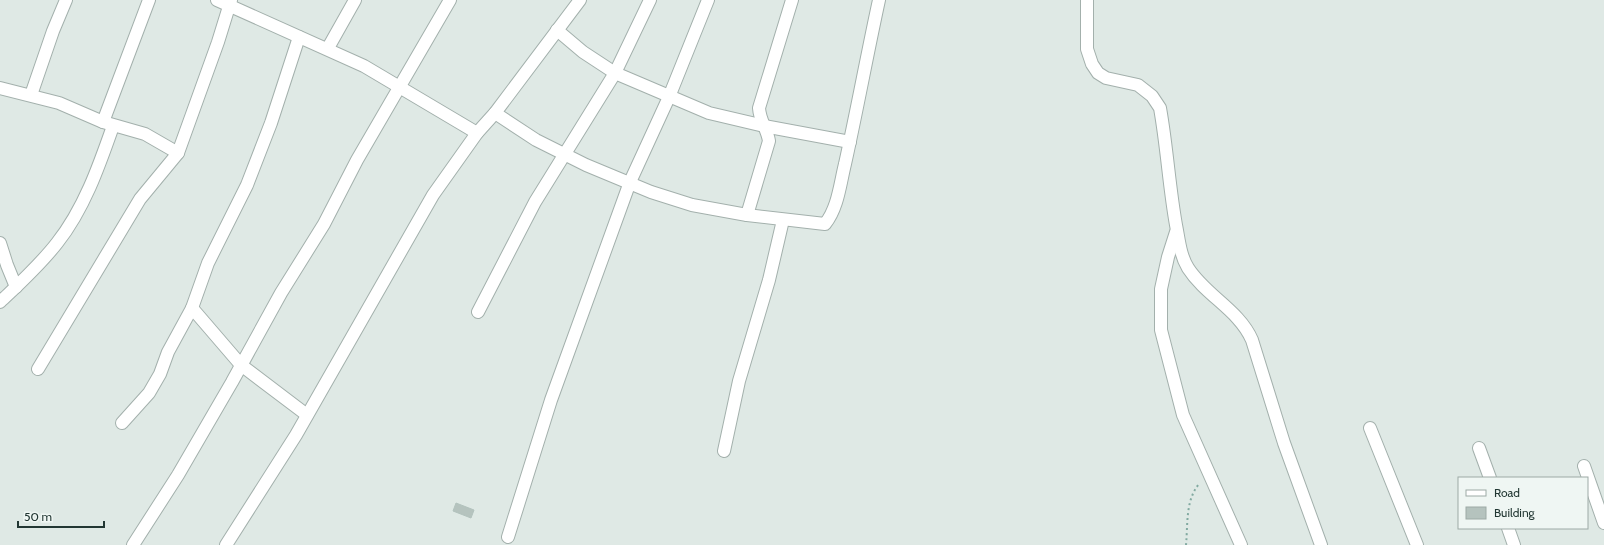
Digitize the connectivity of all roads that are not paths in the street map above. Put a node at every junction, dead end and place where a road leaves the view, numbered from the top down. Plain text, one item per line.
1 (66, 0) edge
2 (149, 0) edge
3 (217, 0) edge
4 (355, 0) edge
5 (450, 0) edge
6 (580, 0) edge
7 (650, 0) edge
8 (708, 0) edge
9 (792, 0) edge
10 (879, 0) edge
11 (1087, 0) edge
12 (230, 3) edge
13 (557, 30) junction
14 (299, 37) junction
15 (328, 48) junction
16 (615, 73) junction
17 (400, 87) junction
18 (0, 88) edge
19 (31, 96) junction
20 (669, 97) junction
21 (495, 113) junction
22 (108, 124) junction
23 (764, 126) junction
24 (478, 133) junction
25 (850, 142) junction
26 (178, 153) junction
27 (564, 153) junction
28 (630, 182) junction
29 (746, 215) junction
30 (784, 220) junction
31 (1177, 229) junction
32 (0, 243) edge
33 (16, 287) junction
34 (0, 302) edge
35 (192, 308) junction
36 (478, 312) dead end
37 (241, 365) junction
38 (38, 369) dead end
39 (307, 414) junction
40 (122, 423) dead end
41 (1370, 428) dead end
42 (1478, 448) dead end
43 (724, 451) dead end
44 (1584, 466) dead end
45 (1490, 477) edge
46 (1588, 477) edge
47 (1588, 477) edge
48 (1604, 523) edge
49 (1508, 529) edge
50 (508, 537) dead end
51 (134, 545) edge
52 (226, 545) edge
53 (1241, 545) edge
54 (1321, 545) edge
55 (1417, 545) edge
56 (1514, 545) edge

1 - 19 street
2 - 22 street
3 - 12 street
4 - 15 street
5 - 17 street
6 - 13 street
7 - 16 street
8 - 20 street
9 - 23 street
10 - 25 street
11 - 31 street
12 - 14 street
12 - 26 street
13 - 16 street
13 - 21 street
14 - 15 street
14 - 35 street
15 - 17 street
16 - 20 street
16 - 27 street
17 - 24 street
17 - 37 street
18 - 19 street
19 - 22 street
20 - 23 street
20 - 28 street
21 - 24 street
21 - 27 street
22 - 26 street
22 - 33 street
23 - 25 street
23 - 29 street
24 - 39 street
25 - 30 street
26 - 38 street
27 - 28 street
27 - 36 street
28 - 29 street
28 - 50 street
29 - 30 street
30 - 43 street
31 - 53 street
31 - 54 street
32 - 33 street
33 - 34 street
35 - 37 street
35 - 40 street
37 - 39 street
37 - 51 street
39 - 52 street
41 - 55 street
42 - 45 street
44 - 46 street
47 - 48 street
49 - 56 street

